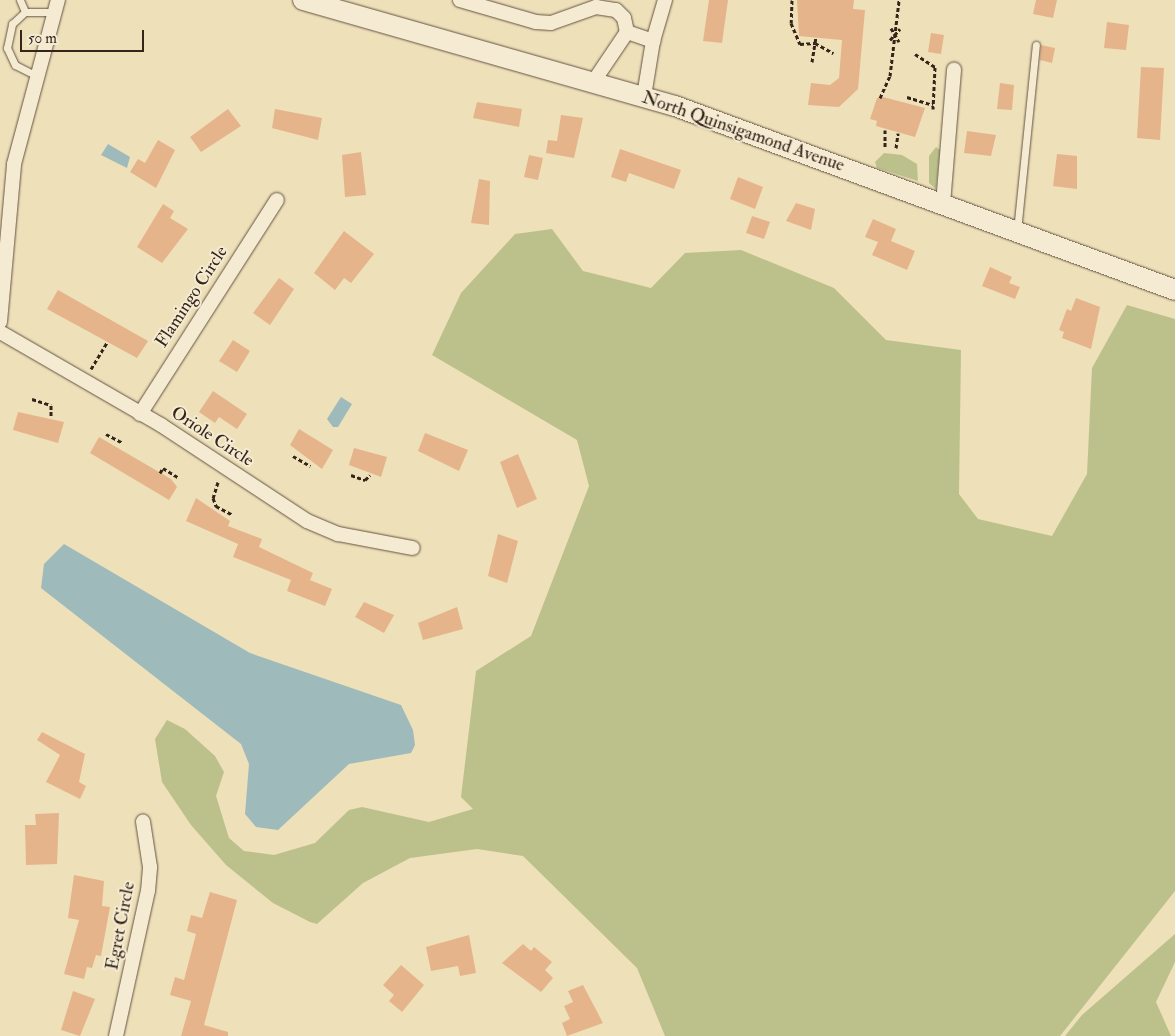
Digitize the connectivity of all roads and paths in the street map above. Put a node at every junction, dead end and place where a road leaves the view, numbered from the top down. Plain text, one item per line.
1 (20, 0) edge
2 (303, 0) edge
3 (460, 0) edge
4 (665, 0) edge
5 (792, 0) edge
6 (899, 0) edge
7 (56, 6) edge
8 (503, 6) edge
9 (25, 12) junction
10 (891, 28) dead end
11 (900, 29) dead end
12 (627, 32) junction
13 (895, 35) junction
14 (816, 38) dead end
15 (890, 40) dead end
16 (653, 41) junction
17 (899, 42) dead end
18 (815, 43) junction
19 (1036, 45) dead end
20 (832, 53) dead end
21 (915, 54) dead end
22 (812, 62) dead end
23 (954, 69) dead end
24 (36, 75) junction
25 (594, 81) junction
26 (644, 96) junction
27 (907, 97) dead end
28 (880, 98) dead end
29 (885, 130) dead end
30 (898, 133) dead end
31 (885, 147) dead end
32 (896, 148) dead end
33 (277, 200) dead end
34 (943, 204) junction
35 (1017, 231) junction
36 (1175, 290) edge
37 (0, 322) edge
38 (0, 332) edge
39 (107, 342) dead end
40 (90, 371) dead end
41 (32, 399) dead end
42 (140, 414) junction
43 (51, 418) dead end
44 (106, 434) dead end
45 (123, 443) dead end
46 (293, 456) dead end
47 (310, 466) dead end
48 (160, 473) dead end
49 (351, 475) dead end
50 (370, 475) dead end
51 (179, 478) dead end
52 (218, 482) dead end
53 (233, 515) dead end
54 (413, 548) dead end
55 (143, 822) dead end
56 (116, 1036) edge

1 - 9 lane
2 - 25 main road, North Quinsigamond Avenue
3 - 8 street
4 - 16 street
5 - 18 path
6 - 13 path
7 - 9 lane
7 - 24 street
8 - 12 street
9 - 24 lane
10 - 13 path
11 - 13 path
12 - 16 street
12 - 25 street
13 - 15 path
13 - 17 path
13 - 28 path
14 - 18 path
16 - 26 street
18 - 20 path
18 - 22 path
19 - 35 lane
21 - 27 path
23 - 34 street
24 - 37 street
25 - 26 main road, North Quinsigamond Avenue
26 - 34 main road, North Quinsigamond Avenue
29 - 31 path
30 - 32 path
33 - 42 street, Flamingo Circle
34 - 35 main road, North Quinsigamond Avenue
35 - 36 main road, North Quinsigamond Avenue
38 - 42 street, Oriole Circle
39 - 40 path
41 - 43 path
42 - 54 street, Oriole Circle
44 - 45 path
46 - 47 path
48 - 51 path
49 - 50 path
52 - 53 path
55 - 56 street, Egret Circle

